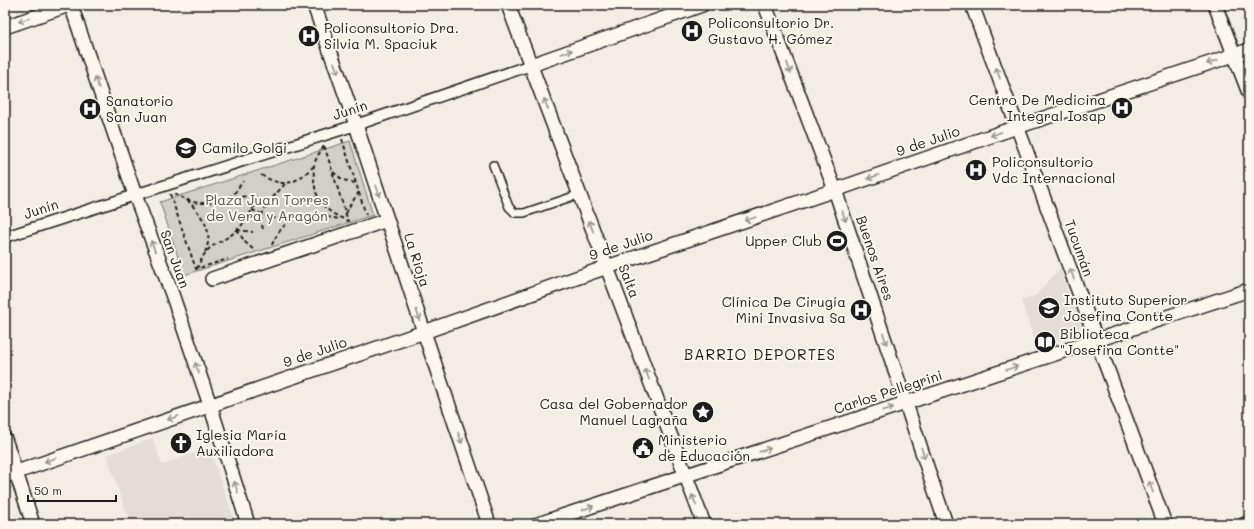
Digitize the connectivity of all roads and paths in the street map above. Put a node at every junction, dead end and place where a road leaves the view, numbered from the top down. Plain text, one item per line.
1 (70, 5) edge
2 (314, 5) edge
3 (508, 5) edge
4 (702, 5) edge
5 (765, 5) edge
6 (972, 5) edge
7 (1215, 5) edge
8 (5, 26) edge
9 (1249, 50) edge
10 (1234, 54) junction
11 (531, 65) junction
12 (1249, 93) edge
13 (356, 125) junction
14 (1017, 127) junction
15 (339, 131) junction
16 (323, 141) junction
17 (493, 165) dead end
18 (314, 166) junction
19 (332, 171) junction
20 (261, 175) dead end
21 (243, 180) dead end
22 (356, 183) junction
23 (286, 184) junction
24 (835, 190) junction
25 (359, 192) junction
26 (580, 194) junction
27 (135, 195) junction
28 (185, 199) junction
29 (227, 199) junction
30 (258, 199) junction
31 (268, 205) junction
32 (252, 210) junction
33 (346, 213) junction
34 (263, 214) junction
35 (298, 216) junction
36 (360, 217) dead end
37 (344, 219) junction
38 (354, 219) dead end
39 (387, 220) junction
40 (348, 221) junction
41 (342, 223) dead end
42 (263, 229) dead end
43 (237, 230) junction
44 (253, 232) dead end
45 (5, 237) edge
46 (279, 243) dead end
47 (272, 246) junction
48 (266, 247) dead end
49 (261, 249) dead end
50 (255, 251) junction
51 (248, 253) dead end
52 (204, 255) junction
53 (233, 258) dead end
54 (607, 267) junction
55 (196, 269) junction
56 (212, 279) dead end
57 (1249, 290) edge
58 (424, 332) junction
59 (1096, 339) junction
60 (907, 403) junction
61 (210, 405) junction
62 (5, 440) edge
63 (10, 474) edge
64 (685, 476) junction
65 (1249, 523) edge
66 (33, 524) edge
67 (248, 524) edge
68 (490, 524) edge
69 (538, 524) edge
70 (704, 524) edge
71 (946, 524) edge
72 (1165, 524) edge
73 (1245, 524) edge

1 -> 8 street
27 -> 1 street, San Juan
2 -> 13 street, La Rioja
3 - 11 street, Salta
11 -> 4 street, Junín
5 -> 24 street, Buenos Aires
14 -> 6 street, Tucumán
7 - 10 street
9 - 10 street, 9 de Julio
10 - 12 street
10 -> 14 street, 9 de Julio
11 - 13 street, Junín
26 -> 11 street, Salta
13 - 15 street, Junín
13 -> 39 street, La Rioja
14 -> 24 street, 9 de Julio
59 -> 14 street, Tucumán
15 - 16 street, Junín
15 - 22 path
16 - 18 path
16 - 19 path
16 - 27 street, Junín
17 - 26 lane
18 - 23 path
18 - 37 path
19 - 22 path
19 - 33 path
20 - 23 path
21 - 29 path
22 - 25 path
23 - 31 path
24 -> 54 street, 9 de Julio
24 -> 60 street, Buenos Aires
25 - 33 path
25 - 36 path
54 -> 26 street, Salta
27 - 45 street, Junín
61 -> 27 street, San Juan
28 - 29 path
28 - 52 path
28 - 55 path
29 - 30 path
30 - 31 path
30 - 32 path
31 - 34 path
32 - 34 path
32 - 43 path
33 - 40 path
34 - 35 path
34 - 42 path
35 - 37 path
35 - 47 path
37 - 40 path
38 - 40 path
39 - 56 street
39 -> 58 street, La Rioja
40 - 41 path
43 - 44 path
43 - 50 path
43 - 52 path
46 - 47 path
47 - 48 path
49 - 50 path
50 - 51 path
52 - 55 path
53 - 55 path
54 - 58 street, 9 de Julio
64 -> 54 street, Salta
57 - 59 street, Carlos Pellegrini
58 - 61 street, 9 de Julio
58 -> 68 street, La Rioja
60 -> 59 street, Carlos Pellegrini
72 -> 59 street, Tucumán
64 -> 60 street, Carlos Pellegrini
60 -> 71 street, Buenos Aires
61 -> 63 street, 9 de Julio
67 -> 61 street, San Juan
62 - 63 street
63 - 66 street
69 -> 64 street, Carlos Pellegrini
70 -> 64 street, Salta
65 - 73 street

